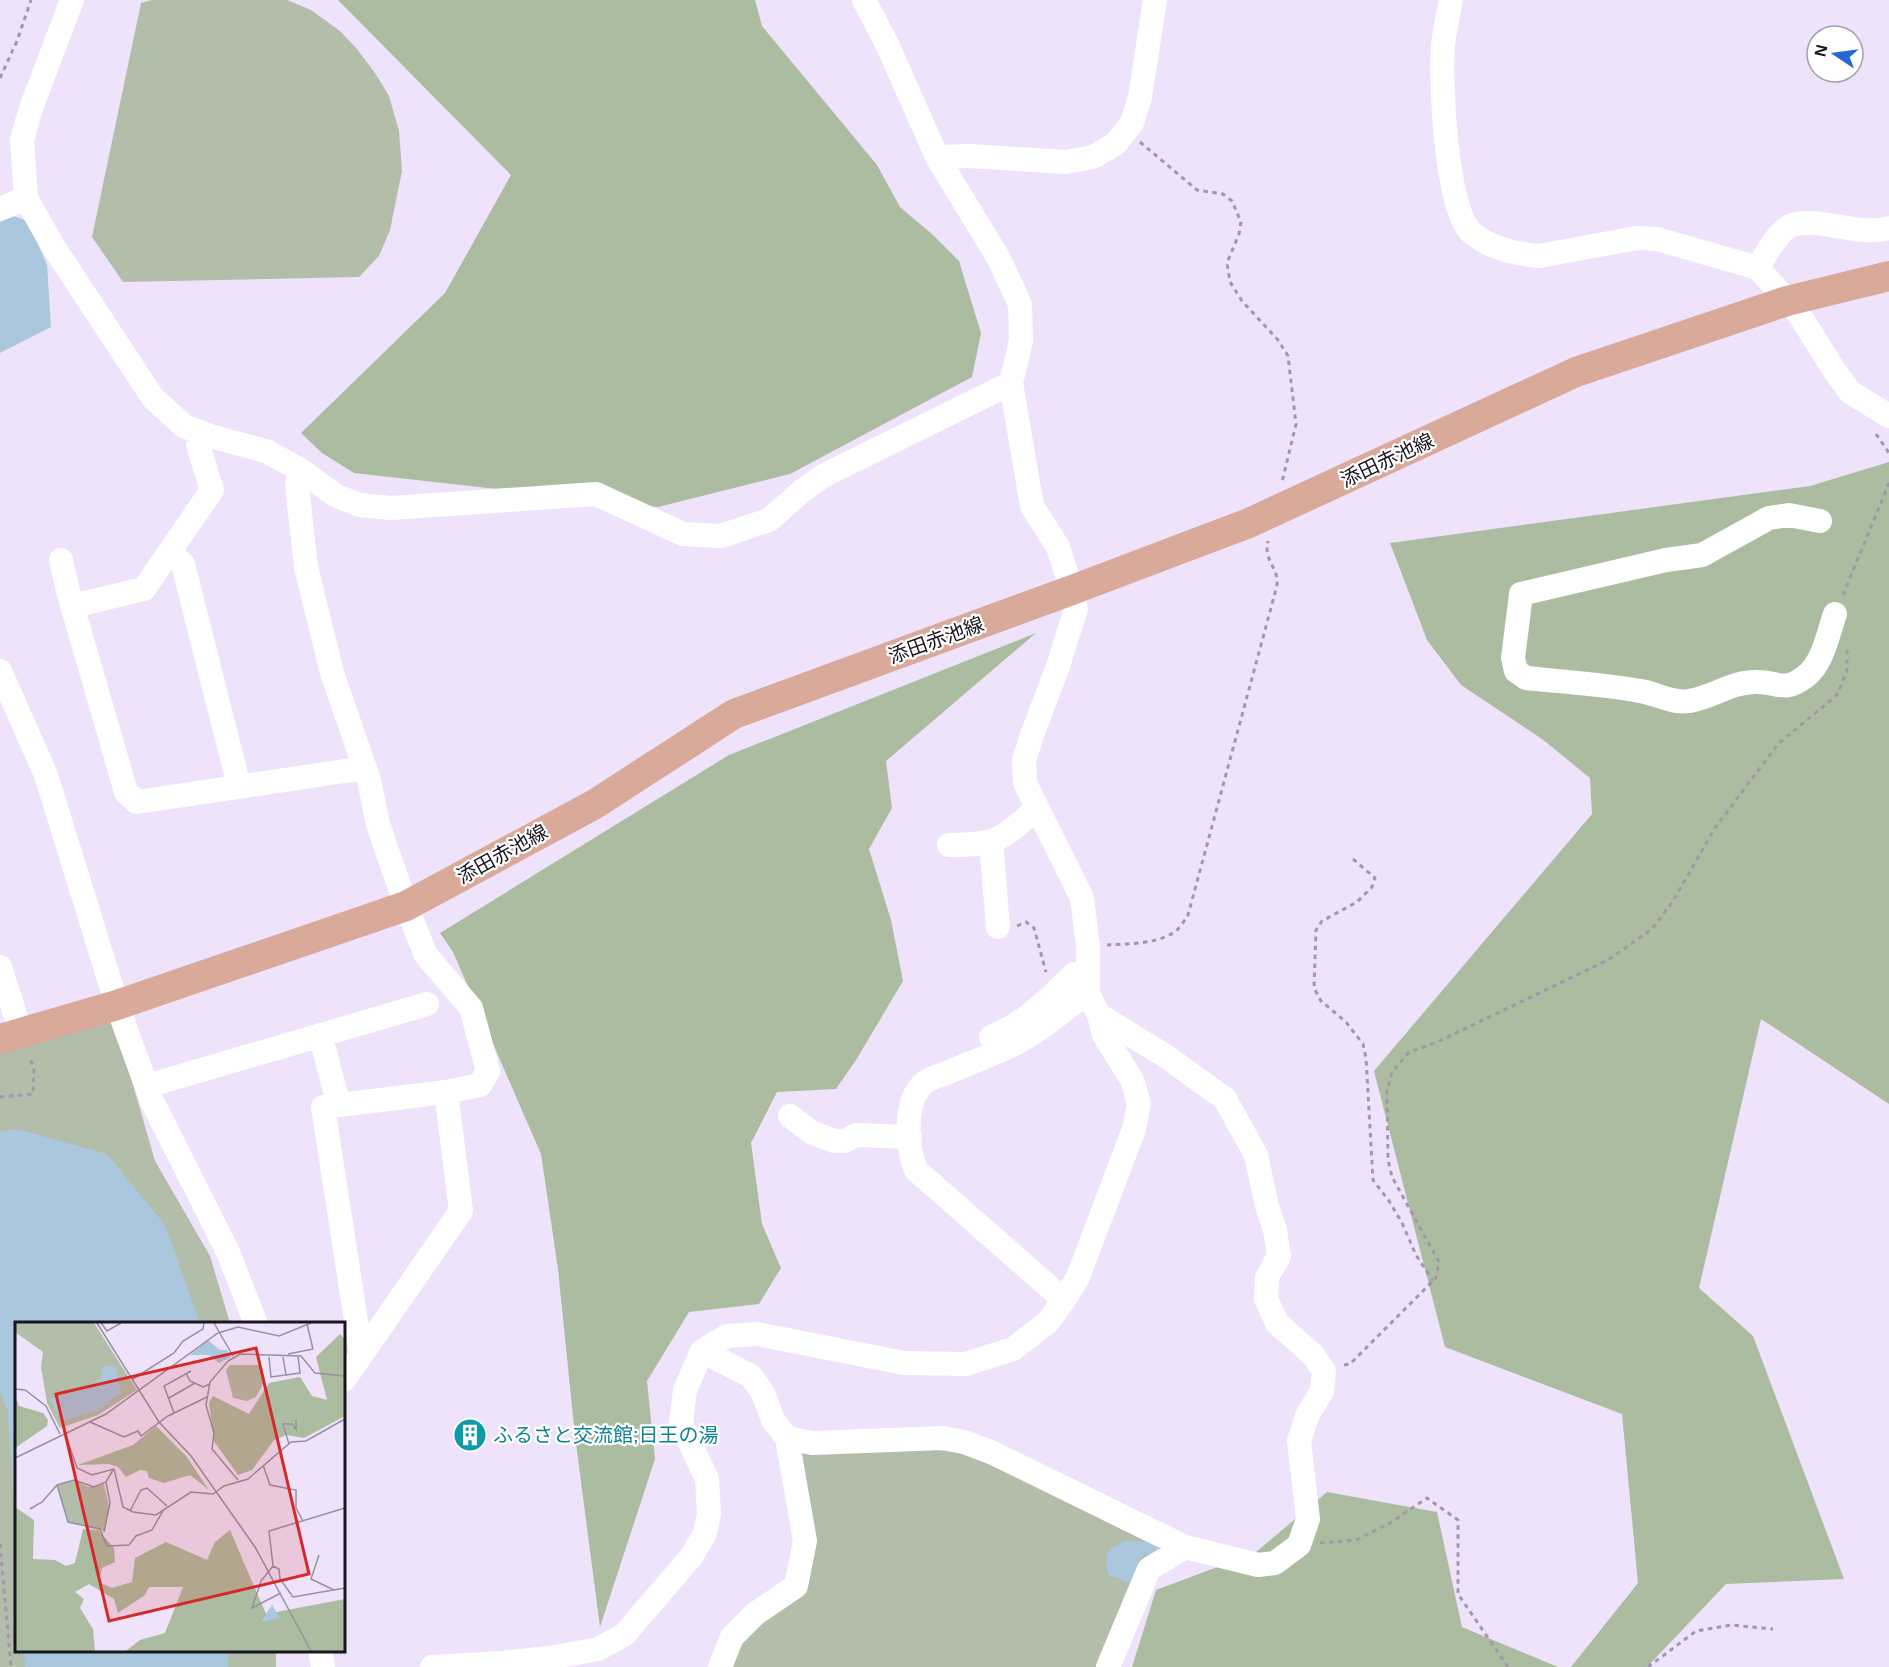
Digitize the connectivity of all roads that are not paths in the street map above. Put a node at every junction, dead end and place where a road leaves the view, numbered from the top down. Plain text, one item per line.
1 (72, 0) edge
2 (864, 0) edge
3 (1155, 0) edge
4 (1451, 0) edge
5 (937, 157) junction
6 (26, 198) junction
7 (0, 209) edge
8 (1889, 228) edge
9 (1758, 268) junction
10 (1889, 276) edge
11 (1788, 301) junction
12 (1011, 384) junction
13 (1889, 416) edge
14 (201, 432) junction
15 (299, 470) junction
16 (1820, 521) dead end
17 (169, 552) junction
18 (61, 560) dead end
19 (1072, 590) junction
20 (72, 606) junction
21 (1835, 614) road end
22 (0, 671) edge
23 (365, 768) junction
24 (239, 786) junction
25 (1036, 809) junction
26 (991, 843) junction
27 (950, 845) dead end
28 (406, 906) junction
29 (998, 927) road end
30 (0, 967) edge
31 (1081, 968) junction
32 (1042, 994) road end
33 (1088, 994) junction
34 (427, 1004) dead end
35 (117, 1005) junction
36 (1099, 1015) junction
37 (320, 1035) junction
38 (10, 1036) edge
39 (988, 1039) dead end
40 (147, 1086) junction
41 (446, 1092) junction
42 (339, 1106) junction
43 (790, 1116) dead end
44 (910, 1137) junction
45 (1064, 1300) junction
46 (256, 1322) edge
47 (702, 1351) junction
48 (361, 1353) junction
49 (345, 1378) edge
50 (787, 1438) junction
51 (1185, 1547) junction
52 (320, 1652) edge
53 (323, 1667) edge
54 (432, 1667) edge
55 (720, 1667) edge
56 (1108, 1667) edge

1 - 6 street
2 - 5 street
3 - 5 street
4 - 9 street
5 - 12 street
6 - 7 street
6 - 14 street
8 - 9 street
9 - 11 street
10 - 11 main road, 添田赤池線
11 - 13 street
11 - 19 main road, 添田赤池線
12 - 15 street
12 - 19 street
14 - 15 street
14 - 17 street
15 - 23 street
16 - 21 street
17 - 20 street
17 - 24 street
18 - 20 street
19 - 25 street
19 - 28 main road, 添田赤池線
20 - 24 street
22 - 35 street
23 - 24 street
23 - 28 street
25 - 26 street
25 - 31 street
26 - 27 street
26 - 29 street
28 - 35 main road, 添田赤池線
28 - 41 street
30 - 38 street
31 - 32 street
31 - 33 street
31 - 39 street
33 - 36 street
33 - 44 street
34 - 37 street
35 - 38 main road, 添田赤池線
35 - 40 street
36 - 45 street
36 - 51 street
37 - 40 street
37 - 42 street
40 - 46 street
41 - 42 street
41 - 48 street
42 - 48 street
43 - 44 street
44 - 45 street
45 - 47 street
47 - 50 street
47 - 54 street
48 - 49 street
50 - 51 street
50 - 55 street
51 - 56 street
52 - 53 street

